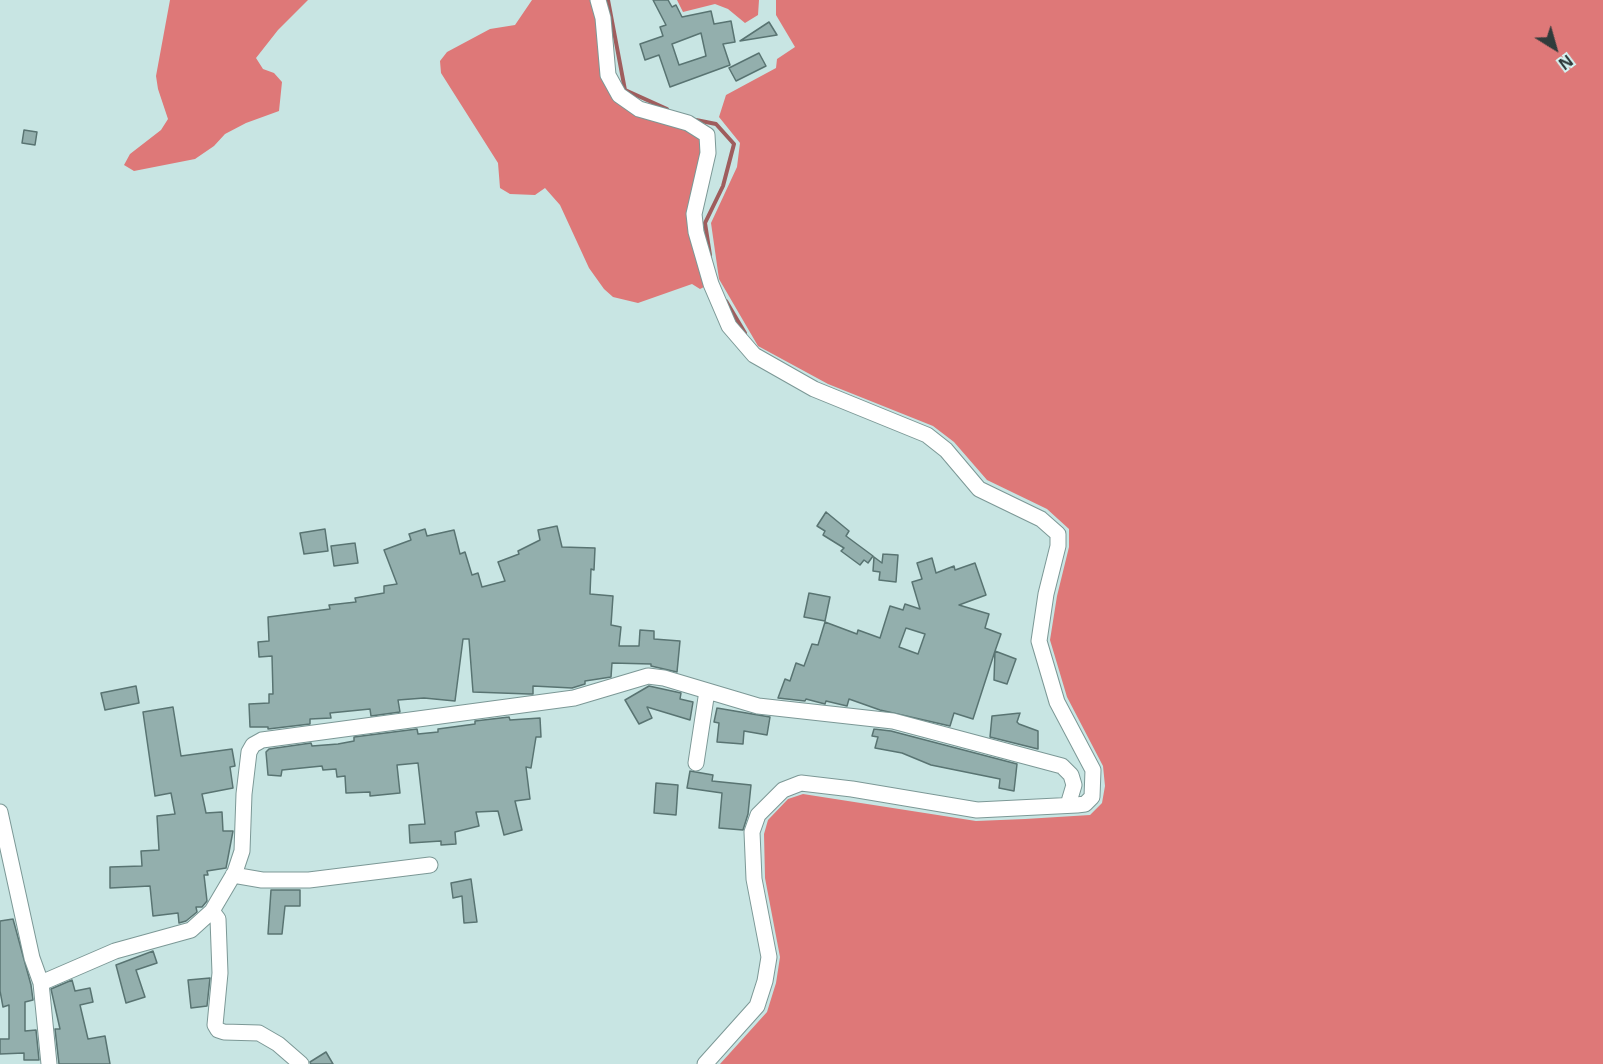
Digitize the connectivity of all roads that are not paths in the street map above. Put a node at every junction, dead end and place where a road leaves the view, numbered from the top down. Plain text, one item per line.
1 (598, 0) edge
2 (707, 691) junction
3 (696, 763) dead end
4 (1068, 806) junction
5 (0, 812) edge
6 (430, 865) dead end
7 (233, 875) junction
8 (212, 911) junction
9 (41, 983) junction
10 (49, 1064) edge
11 (301, 1064) edge
12 (705, 1064) edge

1 - 4 street
2 - 3 street
2 - 4 street
2 - 7 street
4 - 12 street
5 - 9 street
6 - 7 street
7 - 8 street
8 - 9 street
8 - 11 street
9 - 10 street

